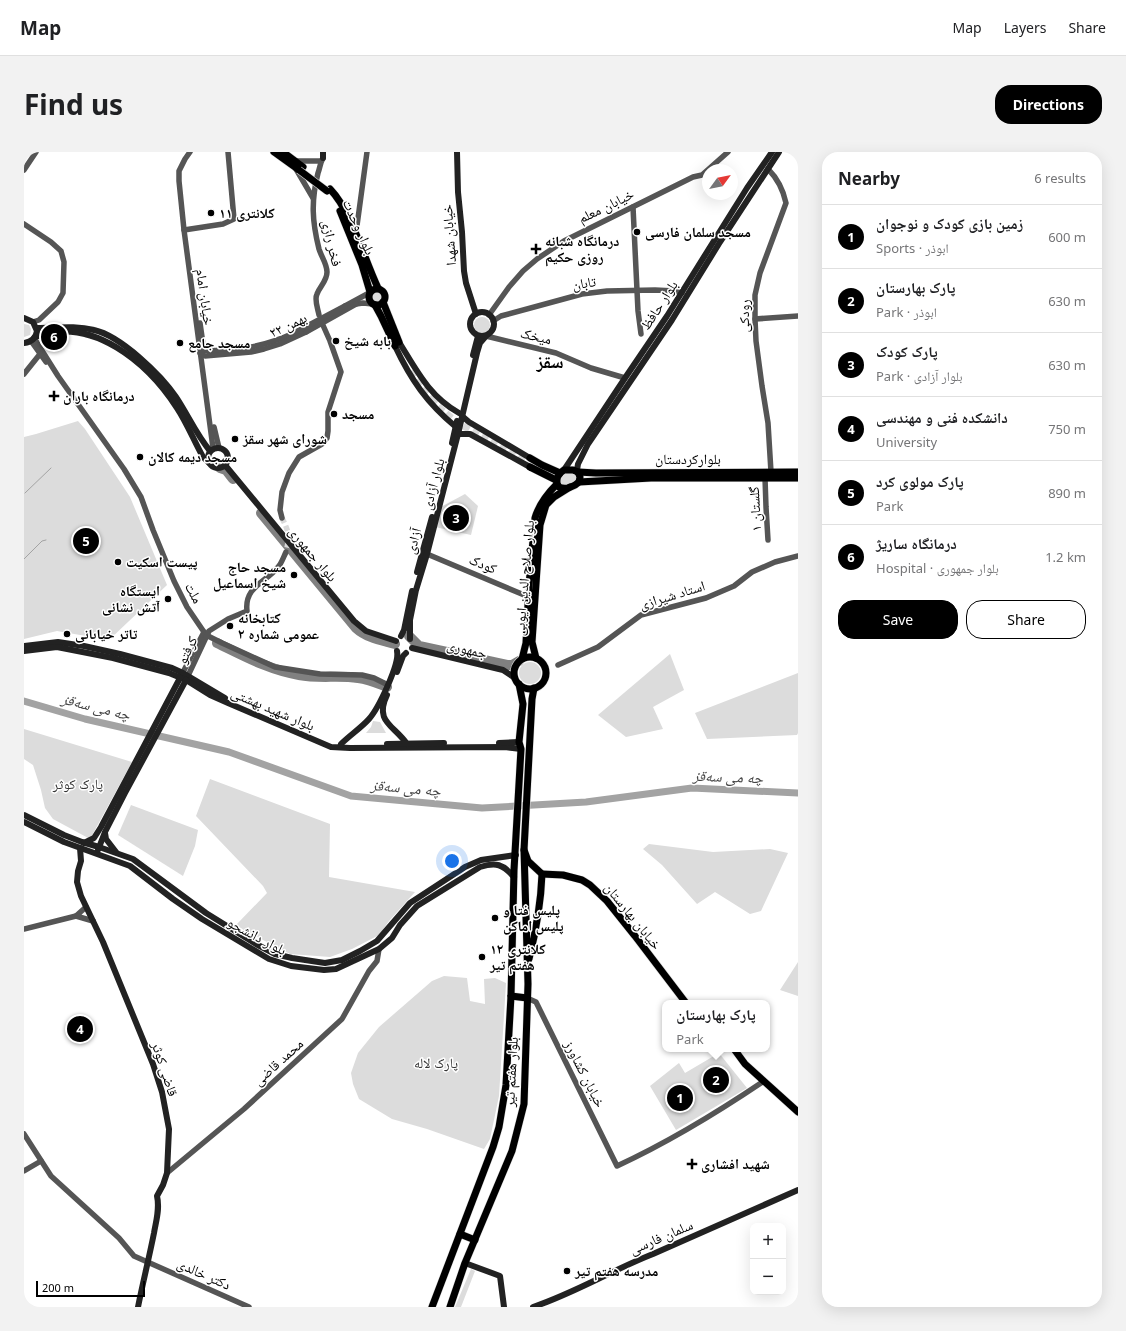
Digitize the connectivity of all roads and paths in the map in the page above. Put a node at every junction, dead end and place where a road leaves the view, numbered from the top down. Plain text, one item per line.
1 (36, 152) edge
2 (190, 152) edge
3 (228, 152) edge
4 (274, 152) edge
5 (283, 152) edge
6 (368, 152) edge
7 (457, 152) edge
8 (728, 152) edge
9 (772, 152) edge
10 (779, 152) edge
11 (322, 157) edge
12 (298, 166) junction
13 (765, 167) junction
14 (24, 170) edge
15 (328, 190) junction
16 (313, 198) junction
17 (633, 206) junction
18 (358, 216) junction
19 (348, 217) junction
20 (24, 224) edge
21 (185, 230) junction
22 (356, 235) junction
23 (378, 288) junction
24 (638, 290) junction
25 (369, 293) junction
26 (682, 293) junction
27 (383, 302) junction
28 (374, 304) junction
29 (476, 314) junction
30 (319, 315) dead end
31 (798, 316) edge
32 (24, 318) edge
33 (491, 318) junction
34 (755, 319) junction
35 (33, 322) junction
36 (322, 323) dead end
37 (37, 328) junction
38 (641, 334) dead end
39 (478, 336) junction
40 (486, 336) junction
41 (34, 339) junction
42 (24, 343) edge
43 (397, 344) junction
44 (203, 353) junction
45 (40, 354) junction
46 (24, 374) edge
47 (58, 376) junction
48 (624, 378) junction
49 (461, 414) junction
50 (456, 427) junction
51 (458, 434) junction
52 (214, 449) junction
53 (530, 458) joint
54 (209, 463) junction
55 (225, 465) junction
56 (530, 467) joint
57 (577, 471) junction
58 (562, 472) junction
59 (798, 472) edge
60 (592, 473) junction
61 (768, 475) junction
62 (798, 478) edge
63 (591, 481) junction
64 (557, 482) junction
65 (579, 482) junction
66 (570, 487) junction
67 (282, 518) tunnel mouth
68 (768, 540) dead end
69 (286, 552) tunnel mouth
70 (427, 554) junction
71 (798, 556) edge
72 (529, 597) junction
73 (206, 634) junction
74 (398, 638) junction
75 (410, 639) junction
76 (24, 646) edge
77 (412, 648) junction
78 (24, 651) edge
79 (397, 651) junction
80 (406, 654) junction
81 (536, 658) junction
82 (522, 659) junction
83 (558, 665) dead end
84 (184, 676) junction
85 (514, 678) junction
86 (519, 684) junction
87 (388, 685) junction
88 (534, 688) junction
89 (340, 745) junction
90 (407, 745) junction
91 (520, 746) junction
92 (122, 792) junction
93 (24, 815) edge
94 (24, 822) edge
95 (105, 832) junction
96 (82, 845) junction
97 (100, 846) junction
98 (524, 850) junction
99 (97, 853) junction
100 (117, 853) junction
101 (516, 855) junction
102 (542, 874) junction
103 (514, 877) junction
104 (166, 884) junction
105 (161, 889) junction
106 (429, 894) junction
107 (86, 907) junction
108 (76, 916) junction
109 (204, 916) junction
110 (93, 920) junction
111 (24, 929) edge
112 (379, 949) junction
113 (527, 967) junction
114 (511, 996) junction
115 (527, 998) junction
116 (684, 1000) edge
117 (736, 1052) edge
118 (764, 1081) junction
119 (798, 1112) edge
120 (24, 1134) edge
121 (41, 1161) junction
122 (24, 1171) edge
123 (166, 1173) junction
124 (798, 1190) edge
125 (460, 1234) junction
126 (475, 1240) junction
127 (148, 1263) junction
128 (466, 1263) junction
129 (138, 1307) edge
130 (249, 1307) edge
131 (432, 1307) edge
132 (450, 1307) edge
133 (504, 1307) edge
134 (533, 1307) edge

1 - 14 street
2 - 21 street, خیابان امام
3 - 21 street
4 - 12 main road, بلوار وحدت
5 - 12 main road, بلوار وحدت
6 - 18 street
7 - 29 main road, خیابان شهدا
8 - 17 street, خیابان معلم
9 - 13 main road, بلوار حافظ
10 - 13 main road, بلوار حافظ
11 - 12 street
11 - 16 street, فخر رازی
12 - 15 main road, بلوار وحدت
12 - 16 street
13 - 26 main road, بلوار حافظ
13 - 34 street, رودکی
13 - 57 main road, بلوار حافظ
15 - 19 main road, بلوار وحدت
15 - 25 main road, بلوار وحدت
16 - 30 street, فخر رازی
17 - 24 street
17 - 33 street, خیابان معلم
18 - 19 street
18 - 22 street
19 - 22 main road, بلوار وحدت
20 - 35 street
21 - 44 street, خیابان امام
22 - 23 main road, بلوار وحدت
23 - 25 main road
23 - 27 main road
24 - 26 street, تابان
24 - 33 street, تابان
24 - 38 street
25 - 28 main road
25 - 44 street, ۲۲ بهمن, bridge
26 - 48 main road, بلوار حافظ
27 - 28 main road
27 - 43 main road
28 - 43 main road
28 - 44 street, ۲۲ بهمن, bridge
29 - 33 main road
29 - 39 main road
31 - 34 street
32 - 35 main road
33 - 40 main road
34 - 61 street, رودکی
35 - 37 main road
36 - 67 street
37 - 41 main road
37 - 52 main road
39 - 40 main road
39 - 49 main road, آزادی
40 - 48 street, میخک
40 - 49 main road, بلوار آزادی
41 - 42 main road
41 - 45 street, ملت
41 - 47 street, ملت
41 - 54 main road
43 - 49 main road
43 - 50 main road
44 - 52 street, خیابان امام
44 - 52 street
45 - 46 street
45 - 47 street, ملت
47 - 73 street, ملت
48 - 58 main road, بلوار حافظ
49 - 50 main road, آزادی
49 - 51 main road, بلوار آزادی
49 - 53 main road
50 - 74 main road, آزادی
51 - 56 main road
51 - 70 main road, بلوار آزادی
52 - 54 main road
52 - 55 main road
53 - 58 main road
54 - 55 main road
55 - 74 main road, بلوار جمهوری
56 - 64 main road
57 - 58 main road
57 - 60 main road, بلوارکردستان
57 - 65 main road
58 - 64 main road
59 - 61 main road, بلوارکردستان
60 - 61 main road, بلوارکردستان
60 - 63 main road
61 - 62 main road, بلوارکردستان
61 - 63 main road, بلوارکردستان
61 - 68 street, گلستان ۱
63 - 65 main road, بلوارکردستان
64 - 66 main road
64 - 72 main road, بلوار صلاح الدین ایوبی
65 - 66 main road
66 - 81 main road, بلوار صلاح الدین ایوبی
69 - 73 street
70 - 72 street, کودک
70 - 75 main road, بلوار آزادی
71 - 83 street, استاد شیرازی
72 - 82 main road, بلوار صلاح الدین ایوبی
73 - 84 street, کرفتو
73 - 87 street
74 - 75 main road
74 - 79 main road
75 - 77 main road
76 - 84 main road, بلوار شهید بهشتی
77 - 80 main road
77 - 85 main road, جمهوری
78 - 84 main road, بلوار شهید بهشتی
79 - 80 main road
79 - 87 main road
80 - 90 main road
81 - 82 main road
81 - 88 main road
82 - 85 main road
84 - 89 main road, بلوار شهید بهشتی
84 - 92 main road
85 - 86 main road
86 - 88 main road
86 - 91 main road, بلوار هفتم تیر
87 - 89 main road
88 - 98 main road, بلوار هفتم تیر
89 - 90 main road, بلوار شهید بهشتی
90 - 91 main road, بلوار شهید بهشتی
91 - 101 main road, بلوار هفتم تیر
92 - 95 main road
92 - 96 main road
93 - 96 main road, بلوار دانشجو
94 - 96 main road, بلوار دانشجو
95 - 97 main road
95 - 100 main road
96 - 97 main road, بلوار دانشجو
96 - 99 main road, بلوار دانشجو
96 - 107 main road, قاضی کوثر
97 - 99 main road
97 - 100 main road, بلوار دانشجو
98 - 102 main road
98 - 113 main road, بلوار هفتم تیر
99 - 105 main road, بلوار دانشجو
100 - 104 main road, بلوار دانشجو
101 - 103 main road, بلوار هفتم تیر
101 - 106 main road, بلوار دانشجو
102 - 113 main road
102 - 116 main road, خیابان بهارستان
103 - 106 main road, بلوار دانشجو
103 - 114 main road, بلوار هفتم تیر
104 - 105 main road
104 - 109 main road, بلوار دانشجو
105 - 109 main road, بلوار دانشجو
106 - 109 main road, بلوار دانشجو
106 - 112 main road, بلوار دانشجو
107 - 108 street
107 - 110 main road, قاضی کوثر
108 - 110 street
108 - 111 street
109 - 112 main road, بلوار دانشجو
110 - 123 main road, قاضی کوثر
112 - 123 street, محمد قاضی
113 - 115 main road, بلوار هفتم تیر
114 - 115 main road
114 - 125 main road, بلوار هفتم تیر
115 - 118 street, خیابان کشاورز
115 - 126 main road, بلوار هفتم تیر
117 - 118 main road
118 - 119 main road
120 - 121 street, دکتر خالدی
121 - 122 street
121 - 127 street, دکتر خالدی
123 - 127 main road, قاضی کوثر
124 - 134 main road, سلمان فارسی
125 - 126 main road
125 - 131 main road, بلوار هفتم تیر
126 - 128 main road, بلوار هفتم تیر
127 - 129 main road, قاضی کوثر
127 - 130 street, دکتر خالدی
128 - 132 main road, بلوار هفتم تیر
128 - 133 main road

